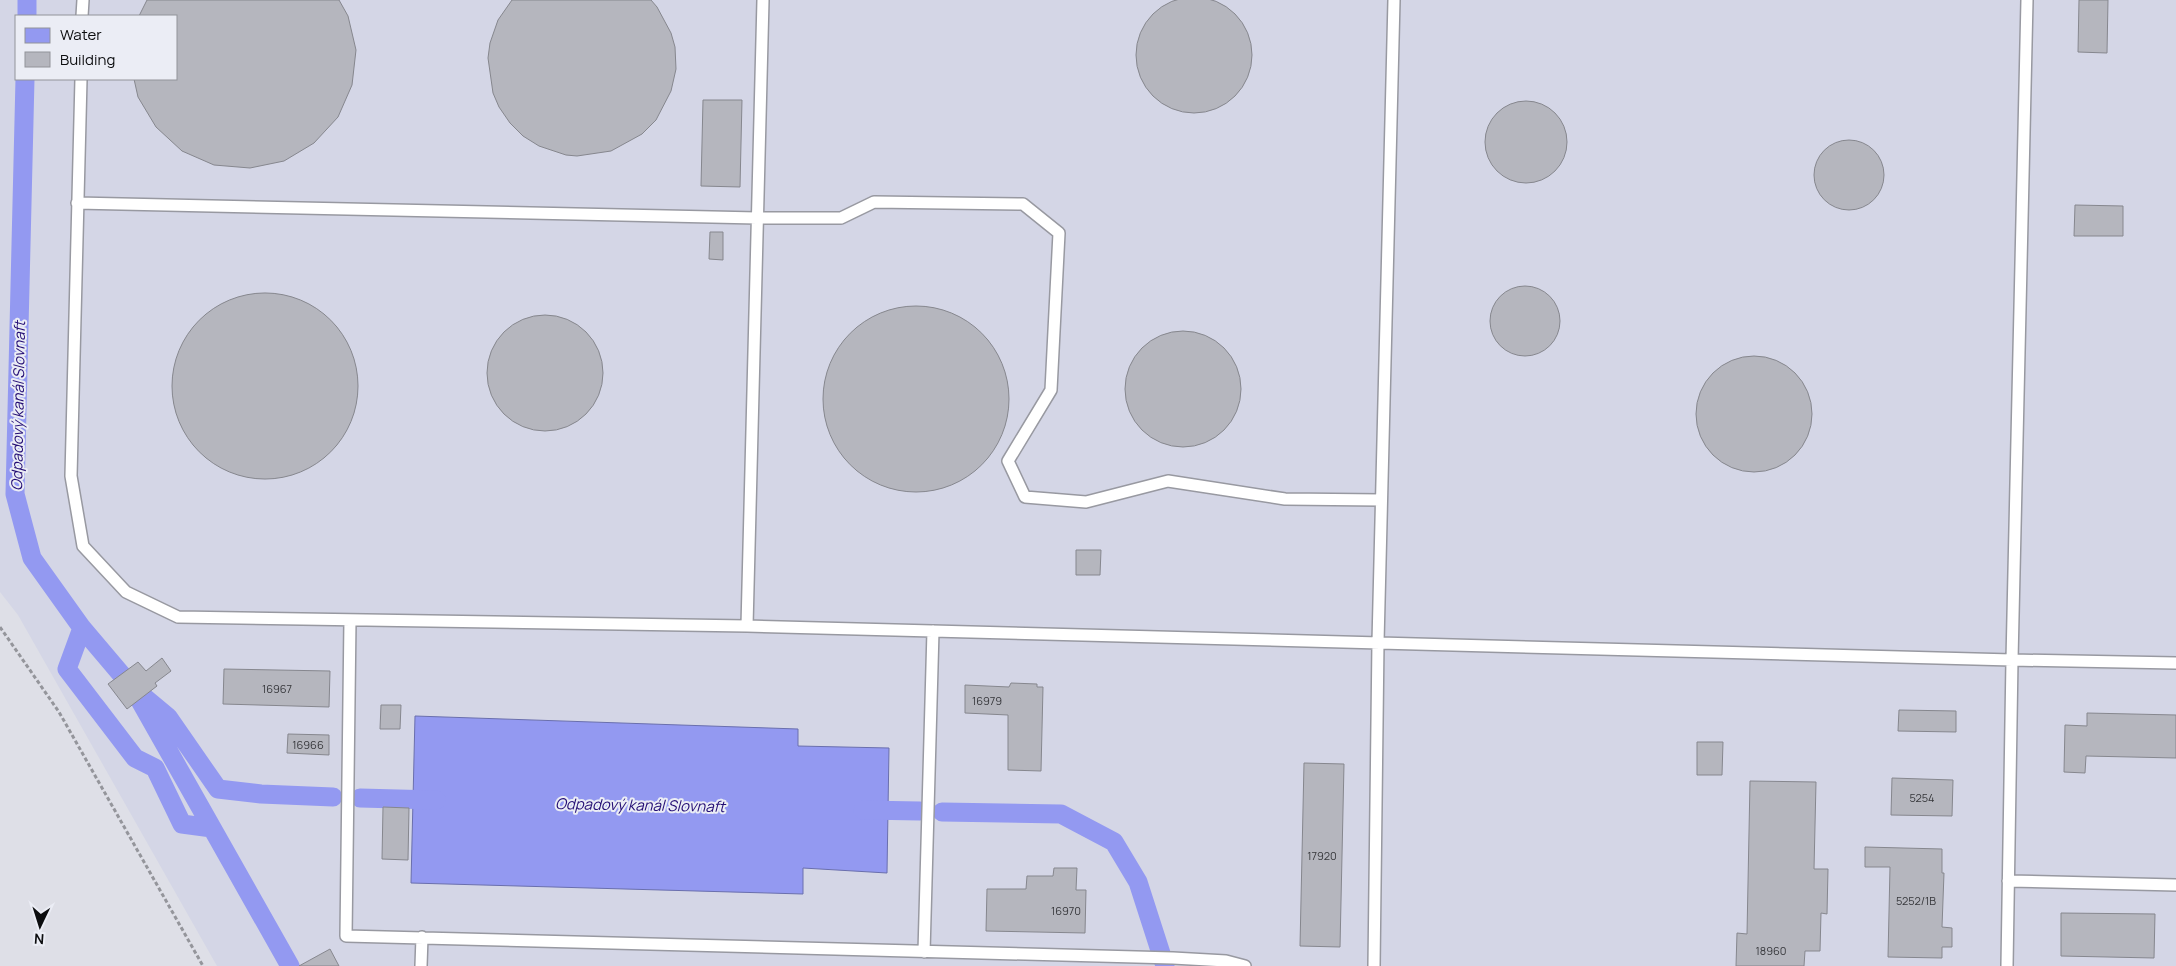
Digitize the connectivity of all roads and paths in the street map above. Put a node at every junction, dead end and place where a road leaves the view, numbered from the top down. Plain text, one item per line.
1 (83, 0) edge
2 (763, 0) edge
3 (1394, 0) edge
4 (2027, 0) edge
5 (82, 15) edge
6 (81, 80) edge
7 (77, 202) junction
8 (757, 218) junction
9 (1382, 500) junction
10 (350, 620) junction
11 (747, 626) junction
12 (0, 627) edge
13 (933, 631) junction
14 (1378, 642) junction
15 (2012, 660) junction
16 (2176, 663) edge
17 (2008, 881) junction
18 (2176, 885) edge
19 (422, 938) junction
20 (924, 952) junction
21 (1114, 961) edge
22 (203, 966) edge
23 (421, 966) edge
24 (1245, 966) edge
25 (1374, 966) edge
26 (2007, 966) edge

1 - 5 lane
2 - 8 lane
3 - 9 lane
4 - 15 lane
6 - 7 lane
7 - 8 lane
7 - 10 lane
8 - 9 lane
8 - 11 lane
9 - 14 lane
10 - 11 lane
10 - 19 lane
11 - 13 lane
12 - 22 path
13 - 14 lane
13 - 20 lane
14 - 15 lane
14 - 25 lane
15 - 16 lane
15 - 17 lane
17 - 18 lane
17 - 26 lane
19 - 20 lane
19 - 23 lane
20 - 21 lane
21 - 24 lane

